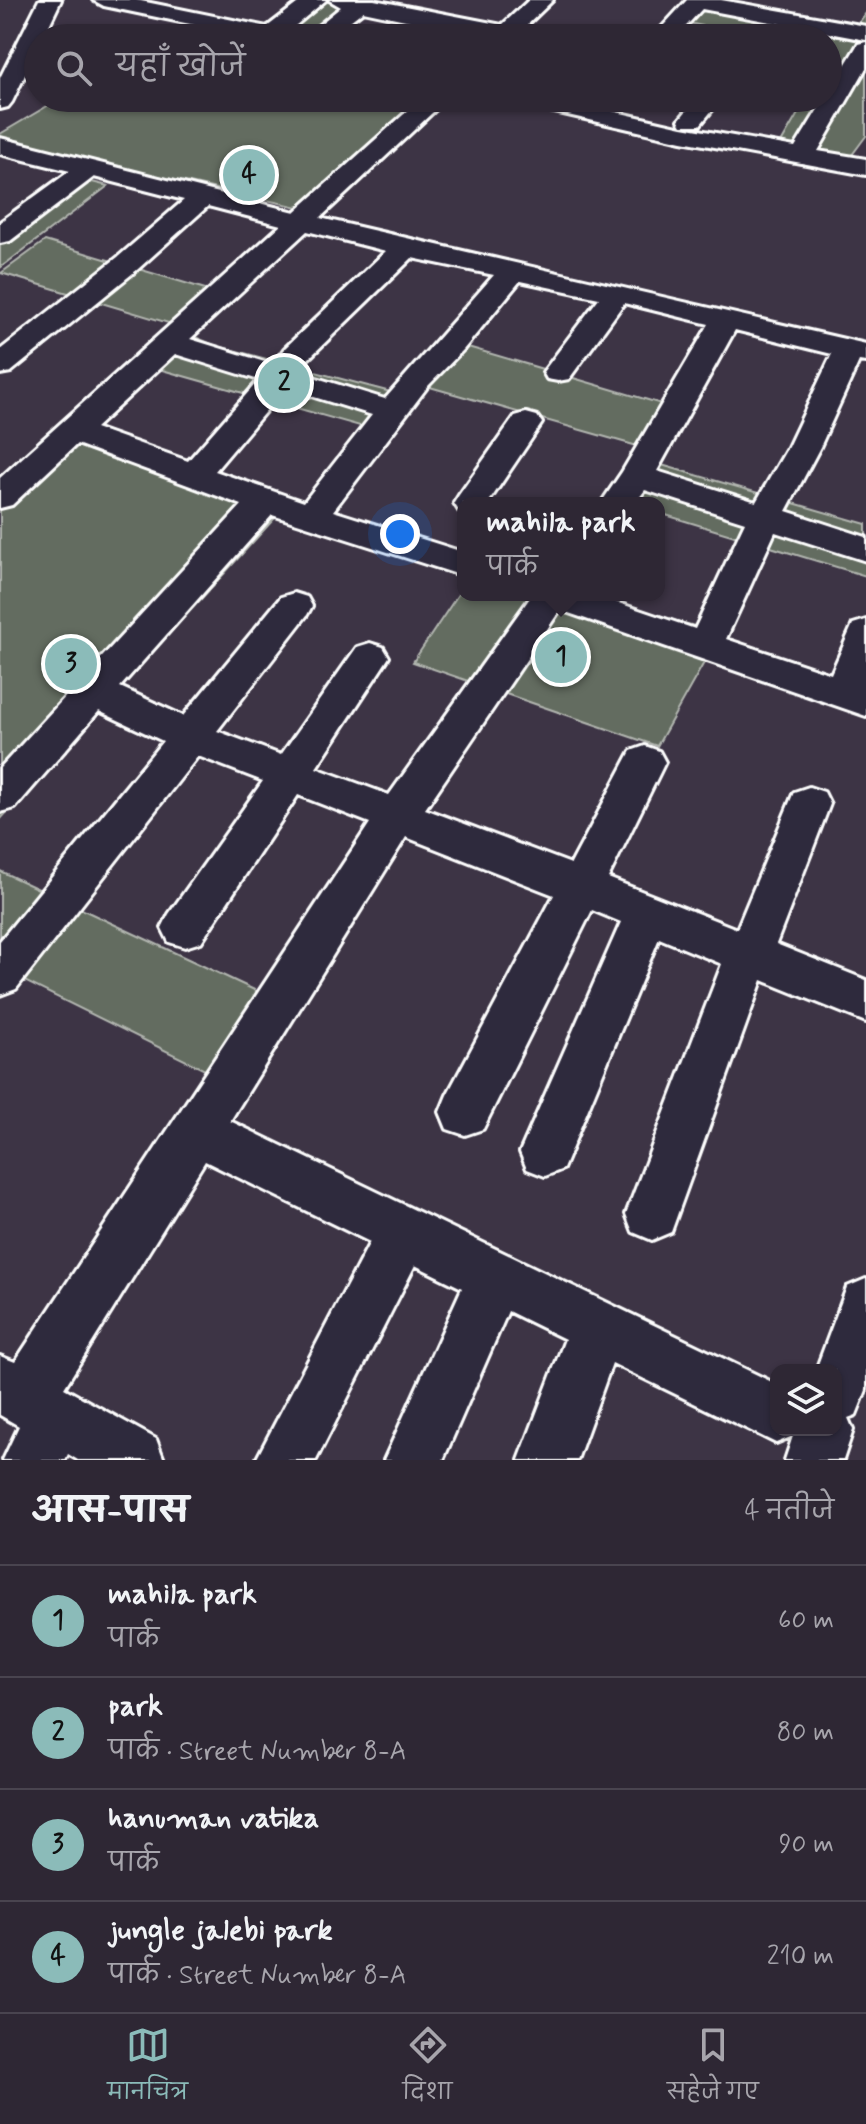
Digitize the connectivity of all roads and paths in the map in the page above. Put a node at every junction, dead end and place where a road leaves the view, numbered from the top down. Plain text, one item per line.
1 (50, 0) edge
2 (104, 0) edge
3 (315, 0) edge
4 (438, 0) edge
5 (542, 0) edge
6 (354, 1) edge
7 (138, 4) edge
8 (693, 6) edge
9 (229, 7) dead end
10 (421, 15) junction
11 (207, 22) junction
12 (773, 22) edge
13 (38, 24) edge
14 (218, 24) edge
15 (292, 24) edge
16 (329, 24) edge
17 (410, 24) edge
18 (458, 24) edge
19 (516, 24) edge
20 (676, 24) edge
21 (842, 30) edge
22 (866, 33) edge
23 (842, 46) edge
24 (866, 50) edge
25 (24, 53) edge
26 (844, 98) edge
27 (0, 102) edge
28 (421, 112) edge
29 (618, 112) edge
30 (698, 112) edge
31 (837, 112) edge
32 (691, 120) dead end
33 (11, 149) edge
34 (817, 152) dead end
35 (866, 167) edge
36 (0, 169) edge
37 (88, 170) junction
38 (202, 198) junction
39 (303, 221) junction
40 (0, 235) edge
41 (406, 248) junction
42 (512, 272) junction
43 (617, 293) junction
44 (727, 319) junction
45 (169, 342) junction
46 (858, 351) edge
47 (0, 365) edge
48 (287, 365) junction
49 (558, 372) dead end
50 (391, 411) junction
51 (526, 423) dead end
52 (72, 431) junction
53 (194, 475) junction
54 (627, 490) edge
55 (0, 497) edge
56 (475, 497) edge
57 (662, 497) edge
58 (665, 498) edge
59 (265, 501) junction
60 (311, 516) junction
61 (766, 518) junction
62 (457, 533) edge
63 (866, 549) edge
64 (449, 559) edge
65 (549, 601) edge
66 (571, 601) edge
67 (294, 606) dead end
68 (866, 633) edge
69 (704, 646) junction
70 (370, 657) dead end
71 (92, 691) junction
72 (854, 697) edge
73 (191, 737) junction
74 (645, 762) dead end
75 (291, 775) junction
76 (0, 796) edge
77 (809, 804) dead end
78 (397, 816) junction
79 (583, 887) junction
80 (647, 913) junction
81 (185, 928) dead end
82 (749, 954) junction
83 (0, 975) edge
84 (866, 1001) edge
85 (465, 1112) dead end
86 (195, 1130) junction
87 (545, 1152) dead end
88 (652, 1214) dead end
89 (404, 1232) junction
90 (496, 1276) junction
91 (866, 1306) edge
92 (597, 1327) junction
93 (841, 1364) edge
94 (770, 1408) edge
95 (29, 1415) edge
96 (135, 1460) edge
97 (285, 1460) edge
98 (413, 1460) edge
99 (548, 1460) edge

1 - 13 street
2 - 7 street
3 - 15 street
4 - 10 street
5 - 19 street
6 - 10 street
6 - 16 street
7 - 11 street
8 - 12 street
8 - 20 street
9 - 11 street
10 - 17 street
10 - 18 street
11 - 14 street
21 - 22 street
23 - 24 street
24 - 26 street
25 - 27 street
28 - 39 street
29 - 35 street
30 - 32 street
31 - 34 street
33 - 36 street
33 - 37 street
37 - 38 street
37 - 40 street
38 - 39 street
38 - 47 street
39 - 41 street
39 - 45 street
41 - 42 street
41 - 48 street
42 - 43 street
42 - 50 street
43 - 44 street
43 - 49 street
44 - 46 street
44 - 54 street
45 - 48 street
45 - 52 street
46 - 61 street
48 - 50 street
48 - 53 street
50 - 60 street
51 - 56 street
52 - 53 street
52 - 55 street
53 - 59 street
54 - 57 street
58 - 61 street
59 - 60 street
59 - 71 street
60 - 64 street
61 - 63 street
61 - 69 street
62 - 64 street
65 - 78 street
66 - 69 street
67 - 73 street
68 - 72 street
69 - 72 street
70 - 75 street
71 - 73 street
71 - 76 street
73 - 75 street
73 - 83 street
74 - 79 street
75 - 78 street
75 - 81 street
77 - 82 street
78 - 79 street
78 - 86 street
79 - 80 street
79 - 85 street
80 - 82 street
80 - 87 street
82 - 84 street
82 - 88 street
86 - 89 street
86 - 95 street
89 - 90 street
89 - 97 street
90 - 92 street
90 - 98 street
91 - 93 street
92 - 94 street
92 - 99 street
95 - 96 street

